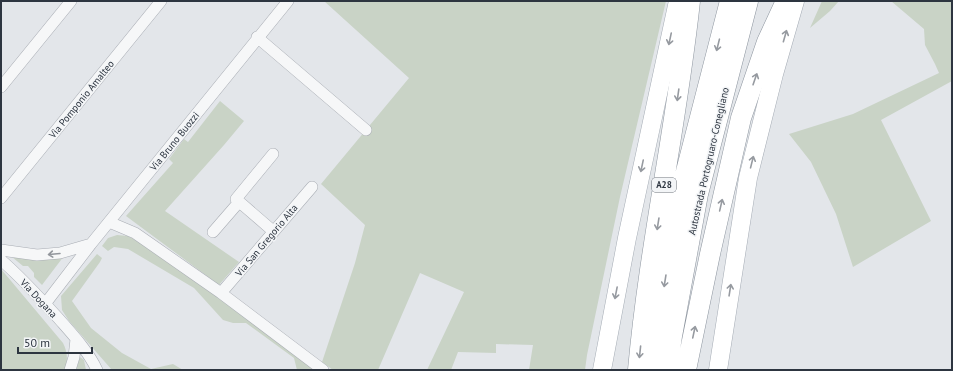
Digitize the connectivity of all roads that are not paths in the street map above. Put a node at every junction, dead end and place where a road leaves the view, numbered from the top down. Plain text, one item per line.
1 (161, 1) edge
2 (288, 1) edge
3 (678, 1) edge
4 (690, 1) edge
5 (786, 1) edge
6 (795, 1) edge
7 (65, 3) edge
8 (738, 5) edge
9 (257, 37) junction
10 (2, 83) edge
11 (366, 130) dead end
12 (273, 154) dead end
13 (312, 187) dead end
14 (1, 198) edge
15 (239, 202) junction
16 (109, 222) junction
17 (273, 231) junction
18 (213, 232) dead end
19 (91, 244) junction
20 (1, 250) edge
21 (1, 260) edge
22 (221, 293) junction
23 (45, 304) junction
24 (76, 339) junction
25 (70, 370) edge
26 (97, 370) edge
27 (323, 370) edge
28 (602, 370) edge
29 (638, 370) edge
30 (651, 370) edge
31 (667, 370) edge
32 (686, 370) edge
33 (718, 370) edge

1 - 14 street, Via Pomponio Amalteo
2 - 9 street, Via Bruno Buozzi
3 -> 28 main road
4 -> 29 highway, A28
32 -> 5 highway
33 -> 6 main road
7 - 10 street
8 -> 30 highway, Autostrada Portogruaro-Conegliano / A28
8 - 31 highway, Autostrada Portogruaro-Conegliano / A28
9 - 11 street
9 - 16 street, Via Bruno Buozzi
12 - 15 street
13 - 17 street, Via San Gregorio Alta
15 - 17 street
15 - 18 street
16 - 19 street, Via Bruno Buozzi
16 - 22 street
17 - 22 street, Via San Gregorio Alta
19 -> 20 street
19 - 23 street, Via Bruno Buozzi
21 - 23 street, Via Dogana
22 - 27 street
23 - 24 street, Via Dogana
24 - 25 street
24 - 26 street, Via Dogana

